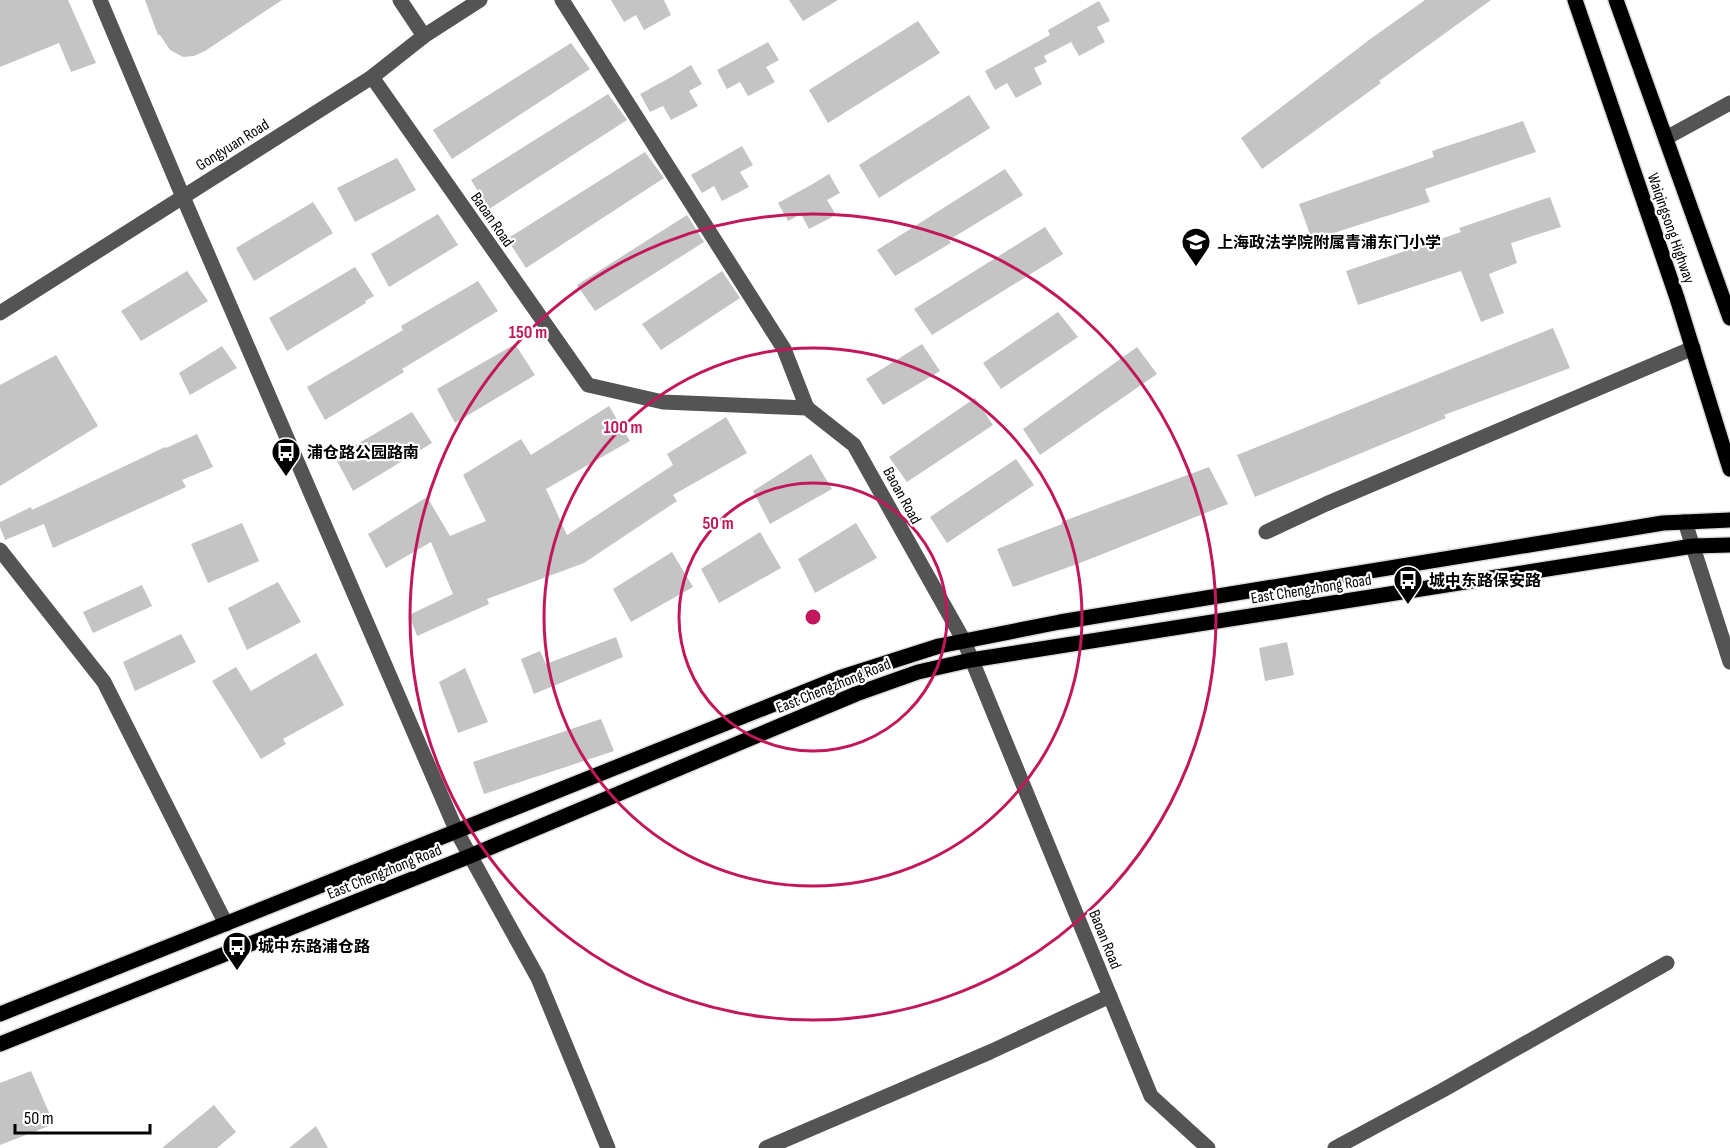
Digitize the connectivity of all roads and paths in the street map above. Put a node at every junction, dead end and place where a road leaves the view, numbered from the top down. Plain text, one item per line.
1 (100, 0) edge
2 (400, 0) edge
3 (480, 0) edge
4 (562, 0) edge
5 (1575, 0) edge
6 (1616, 0) edge
7 (424, 36) junction
8 (372, 77) junction
9 (1730, 103) edge
10 (1666, 138) junction
11 (183, 197) junction
12 (0, 313) edge
13 (1730, 318) edge
14 (1693, 348) junction
15 (807, 408) junction
16 (1730, 469) edge
17 (1730, 520) edge
18 (1685, 522) junction
19 (1266, 531) dead end
20 (1730, 545) edge
21 (1693, 546) junction
22 (0, 550) edge
23 (964, 641) junction
24 (971, 660) junction
25 (1730, 662) edge
26 (457, 832) junction
27 (470, 856) junction
28 (226, 924) junction
29 (1667, 963) dead end
30 (1110, 996) junction
31 (0, 1014) edge
32 (0, 1044) edge
33 (608, 1148) edge
34 (766, 1148) edge
35 (1208, 1148) edge
36 (1335, 1148) edge

1 - 11 street
2 - 7 street
3 - 7 street, Gongyuan Road
4 - 15 street
5 - 14 main road, Waiqingsong Highway
6 - 10 main road, Waiqingsong Highway
7 - 8 street, Gongyuan Road
8 - 11 street, Gongyuan Road
8 - 15 street, Baoan Road
9 - 10 street
10 - 13 main road, Waiqingsong Highway
11 - 12 street, Gongyuan Road
11 - 26 street
14 - 16 main road, Waiqingsong Highway
14 - 19 street
15 - 23 street, Baoan Road
17 - 18 main road, East Chengzhong Road
18 - 21 street
18 - 23 main road, East Chengzhong Road
20 - 21 main road, East Chengzhong Road
21 - 24 main road, East Chengzhong Road
21 - 25 street
22 - 28 street
23 - 24 street, Baoan Road
23 - 26 main road, East Chengzhong Road
24 - 27 main road, East Chengzhong Road
24 - 30 street, Baoan Road
26 - 27 street
26 - 28 main road, East Chengzhong Road
27 - 32 main road, East Chengzhong Road
27 - 33 street
28 - 31 main road, East Chengzhong Road
29 - 36 street
30 - 34 street
30 - 35 street, Baoan Road

